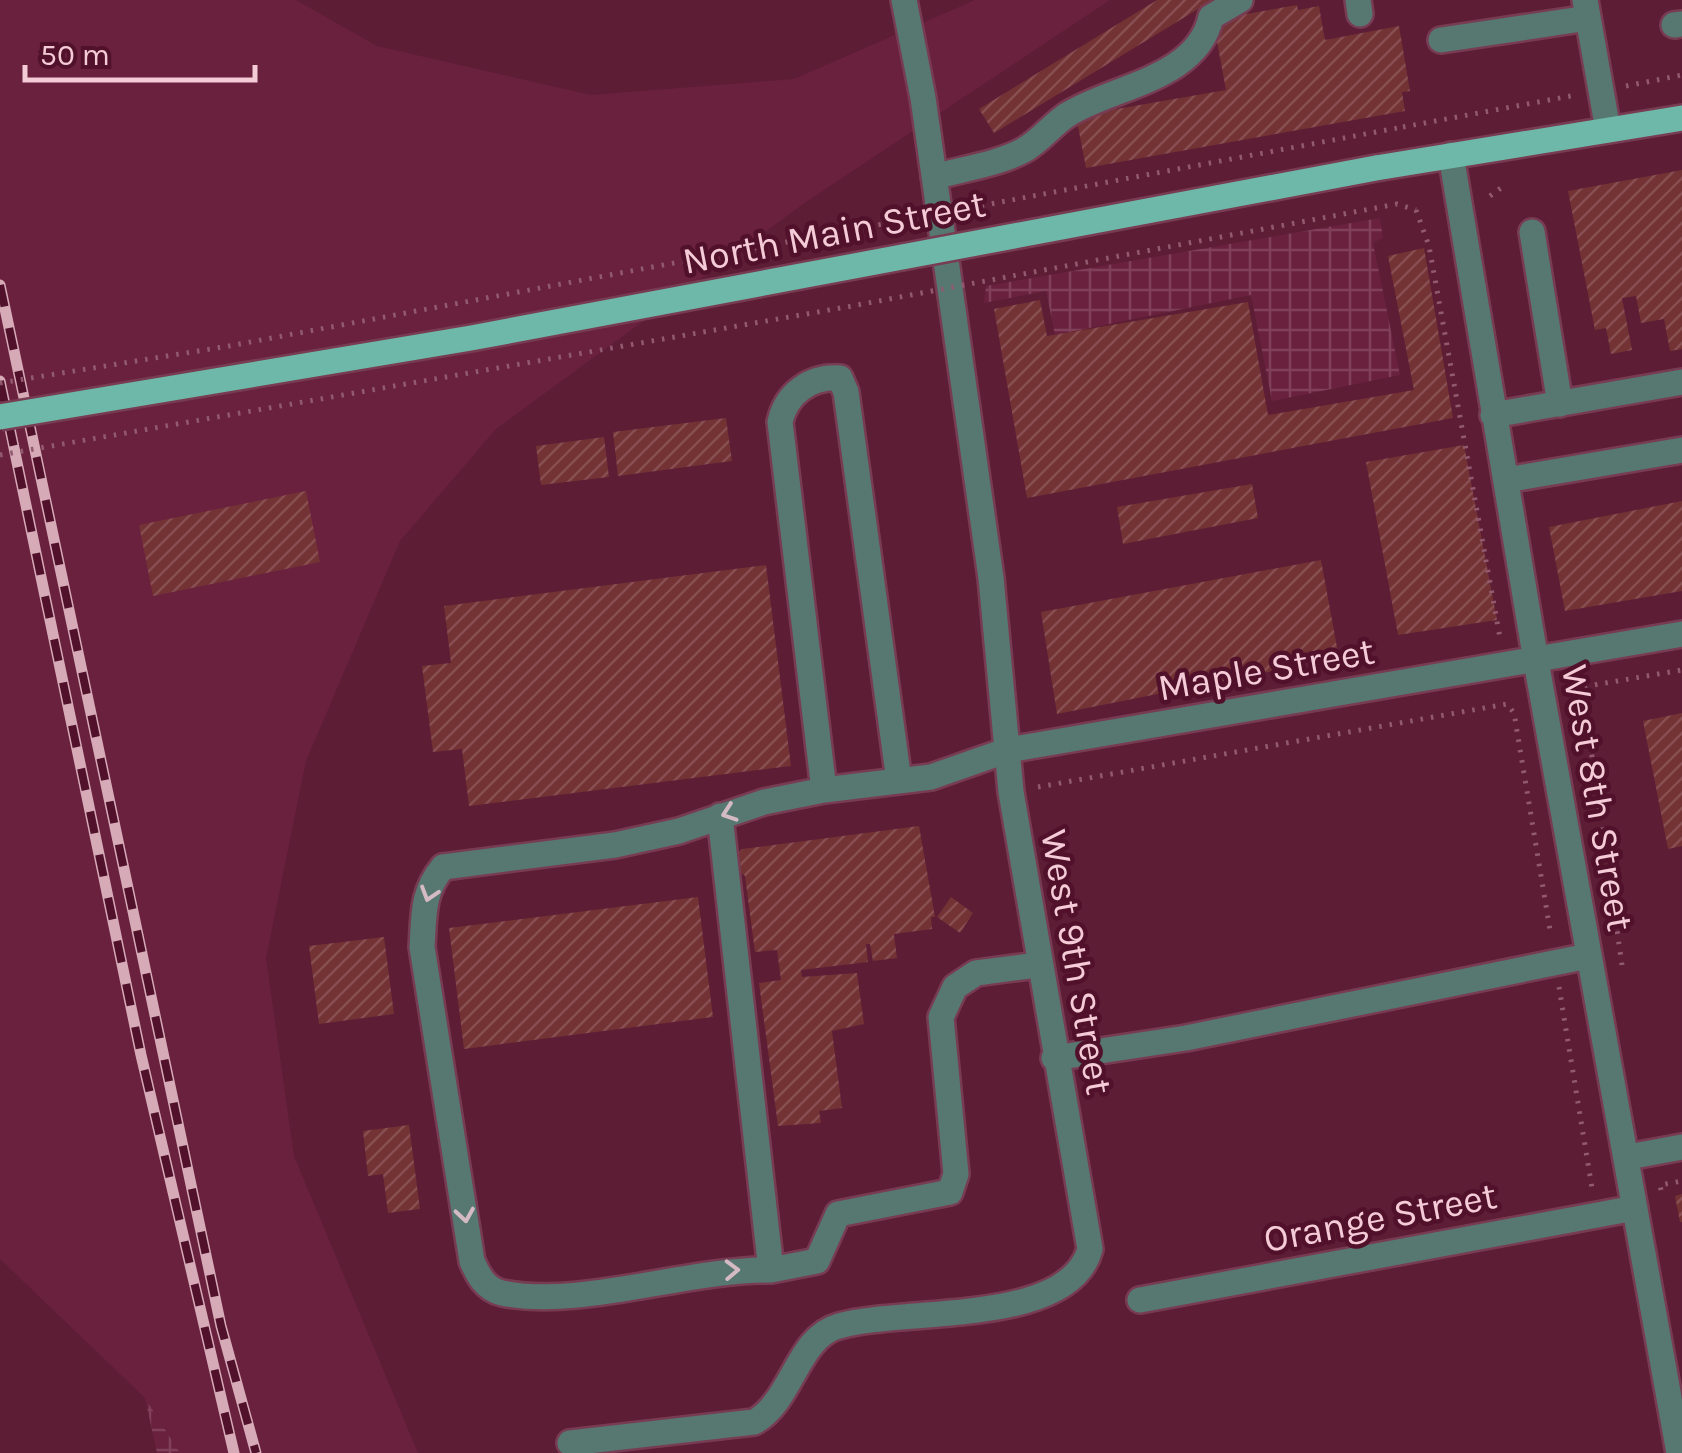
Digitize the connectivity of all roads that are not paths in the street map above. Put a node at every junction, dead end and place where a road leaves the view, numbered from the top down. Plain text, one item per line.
1 (904, 0) edge
2 (1240, 0) edge
3 (1586, 9) edge
4 (1441, 40) dead end
5 (1682, 118) edge
6 (1608, 130) junction
7 (1451, 155) junction
8 (934, 177) junction
9 (1532, 232) dead end
10 (1682, 382) edge
11 (1560, 404) junction
12 (1493, 415) junction
13 (0, 417) edge
14 (1682, 450) edge
15 (1506, 480) junction
16 (1682, 634) edge
17 (1536, 661) junction
18 (1008, 750) junction
19 (899, 781) junction
20 (824, 790) junction
21 (720, 816) junction
22 (1588, 956) junction
23 (1038, 964) junction
24 (1054, 1058) junction
25 (1682, 1148) edge
26 (1628, 1158) junction
27 (1634, 1208) junction
28 (772, 1270) junction
29 (1140, 1300) dead end
30 (570, 1444) dead end
31 (1679, 1453) edge

1 - 8 street, West 9th Street
2 - 8 street
3 - 4 street
3 - 6 street
5 - 6 main road, North Main Street
6 - 7 main road, North Main Street
7 - 12 street, West 8th Street
7 - 13 main road, North Main Street, bridge
8 - 18 street, West 9th Street
9 - 11 street
10 - 11 street
11 - 12 street
12 - 15 street, West 8th Street
14 - 15 street
15 - 17 street, West 8th Street
16 - 17 street, Maple Street
17 - 18 street, Maple Street
17 - 22 street, West 8th Street
18 - 19 street, Maple Street
18 - 23 street, West 9th Street
19 - 20 street, Maple Street
19 - 20 street
20 -> 21 street, Maple Street
21 - 28 street
21 -> 28 street, Maple Street
22 - 24 street
22 - 26 street, West 8th Street
23 - 24 street, West 9th Street
23 - 28 street, Maple Street
24 - 30 street, West 9th Street
25 - 26 street
26 - 27 street, West 8th Street
27 - 29 street, Orange Street
27 - 31 street, West 8th Street

